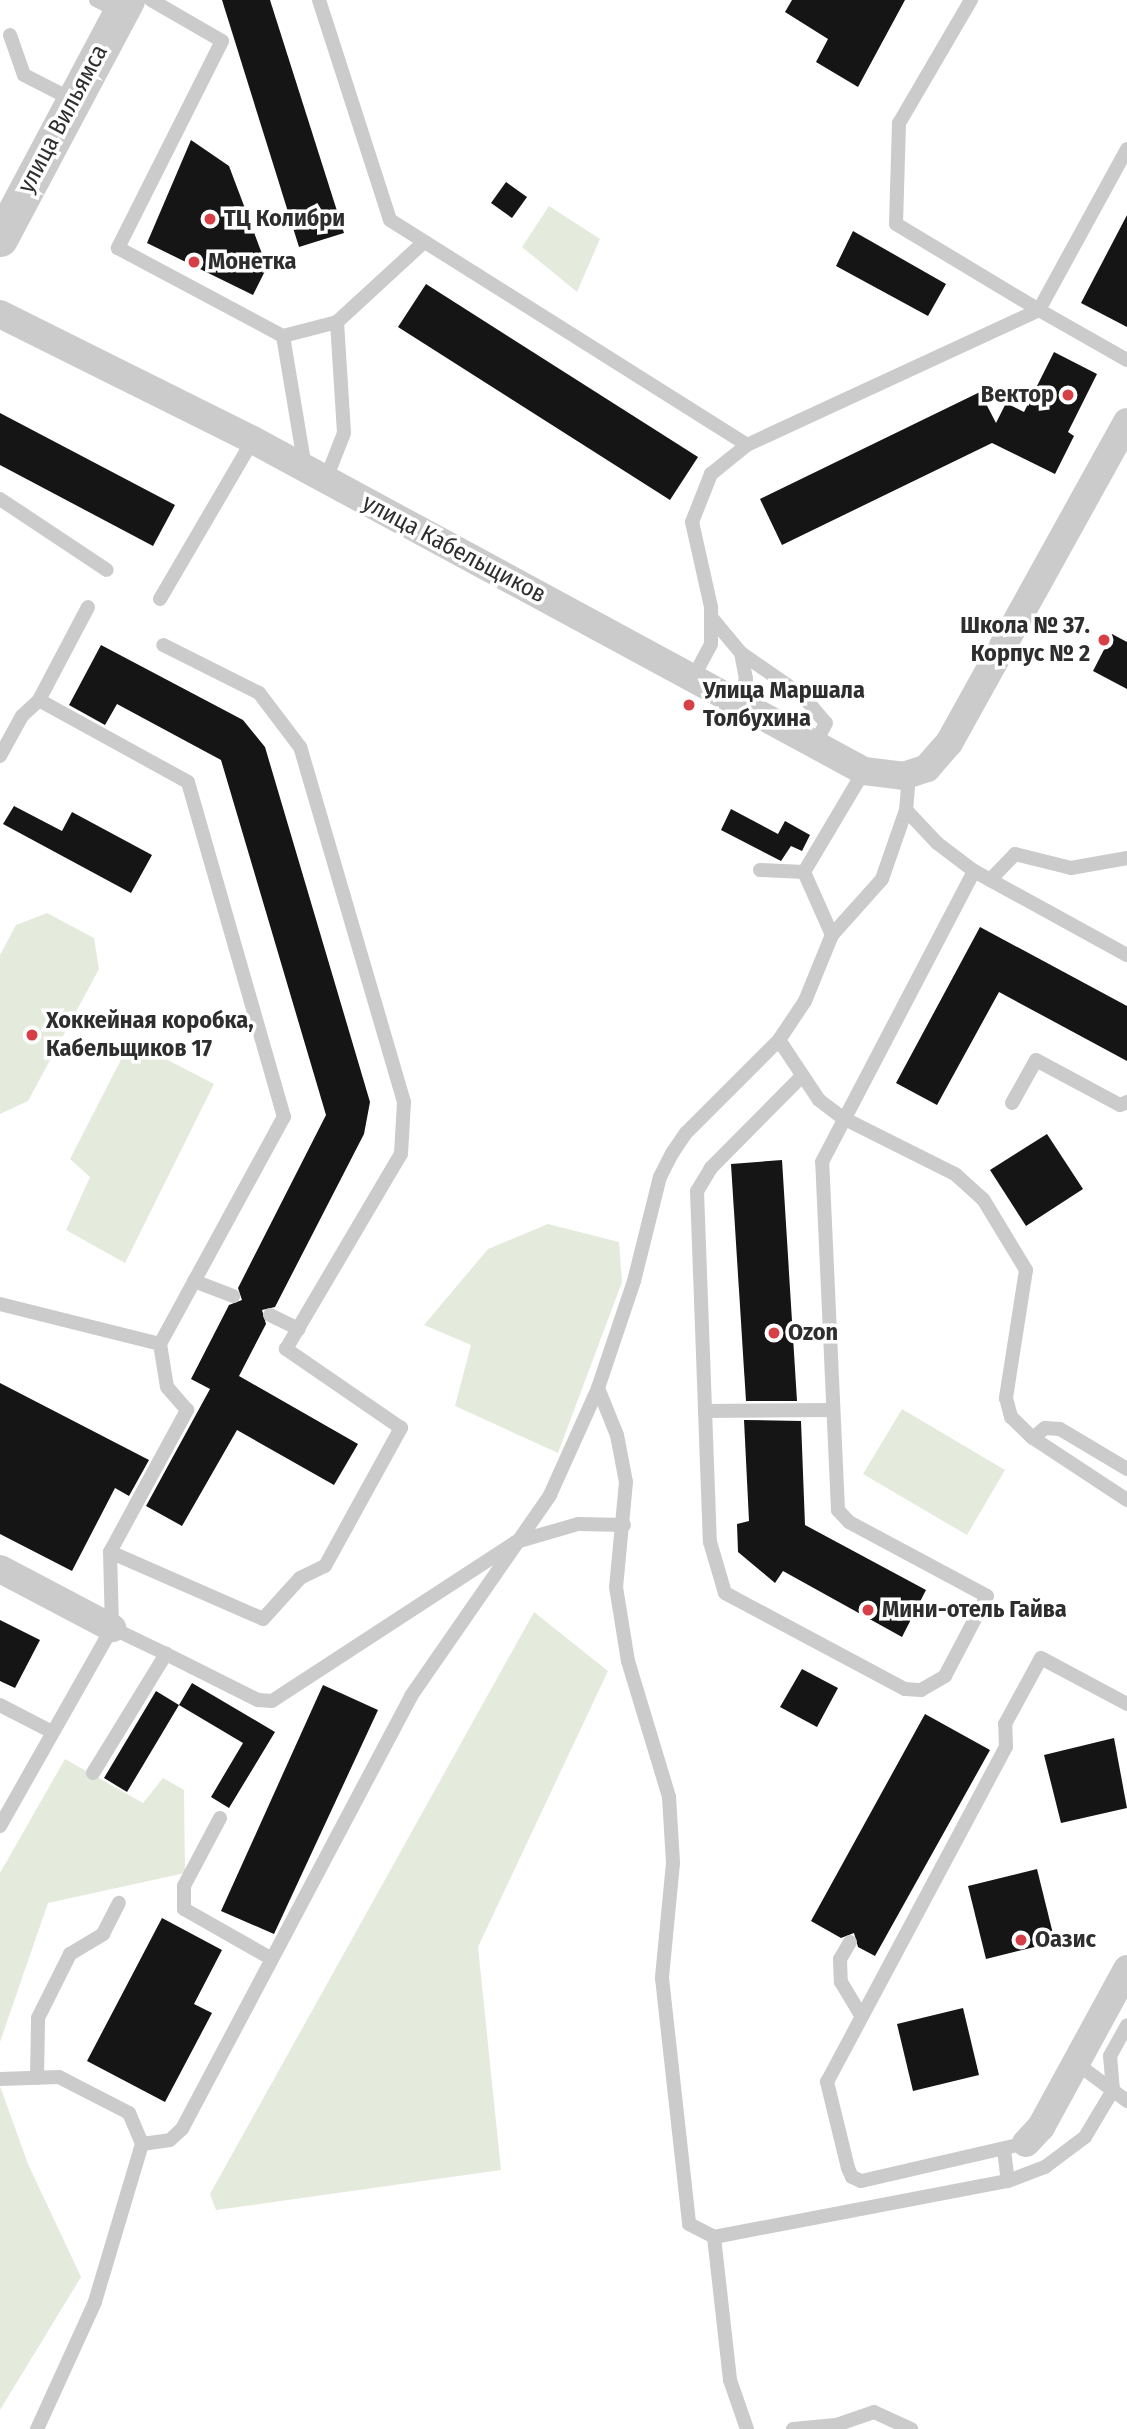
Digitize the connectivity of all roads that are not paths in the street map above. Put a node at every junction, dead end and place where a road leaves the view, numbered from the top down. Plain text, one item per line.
1 (319, 0) edge
2 (971, 0) edge
3 (123, 3) edge
4 (10, 35) dead end
5 (73, 100) junction
6 (1127, 149) edge
7 (0, 239) edge
8 (424, 242) junction
9 (1038, 310) junction
10 (0, 314) edge
11 (337, 323) junction
12 (283, 336) junction
13 (1127, 360) edge
14 (1127, 422) edge
15 (253, 440) junction
16 (747, 445) junction
17 (316, 473) junction
18 (2, 505) edge
19 (107, 570) dead end
20 (160, 599) dead end
21 (88, 607) dead end
22 (711, 617) junction
23 (163, 645) dead end
24 (741, 653) junction
25 (693, 678) junction
26 (39, 700) junction
27 (737, 702) junction
28 (815, 744) junction
29 (0, 756) edge
30 (864, 771) junction
31 (909, 776) junction
32 (906, 810) junction
33 (1127, 858) edge
34 (760, 870) dead end
35 (974, 871) junction
36 (804, 872) junction
37 (990, 880) junction
38 (832, 936) junction
39 (1127, 955) edge
40 (779, 1040) junction
41 (800, 1077) junction
42 (1127, 1102) edge
43 (1013, 1103) dead end
44 (843, 1118) junction
45 (194, 1281) junction
46 (233, 1296) dead end
47 (0, 1304) edge
48 (270, 1315) dead end
49 (299, 1329) junction
50 (160, 1344) junction
51 (598, 1388) junction
52 (832, 1410) junction
53 (705, 1411) junction
54 (1033, 1438) junction
55 (1127, 1469) edge
56 (1127, 1500) edge
57 (624, 1525) junction
58 (516, 1542) junction
59 (110, 1552) junction
60 (0, 1569) edge
61 (112, 1628) junction
62 (166, 1654) junction
63 (1127, 1704) edge
64 (0, 1705) edge
65 (52, 1732) junction
66 (93, 1773) dead end
67 (220, 1818) dead end
68 (0, 1826) edge
69 (119, 1903) dead end
70 (850, 1942) dead end
71 (272, 1959) junction
72 (1127, 1969) edge
73 (861, 2015) junction
74 (1127, 2025) edge
75 (1076, 2063) junction
76 (37, 2078) junction
77 (0, 2079) edge
78 (1113, 2090) junction
79 (1127, 2101) edge
80 (142, 2144) junction
81 (1015, 2146) junction
82 (1008, 2181) junction
83 (714, 2237) junction
84 (37, 2429) edge
85 (747, 2429) edge
86 (793, 2429) edge
87 (911, 2429) edge

1 - 8 lane
2 - 9 lane
3 - 5 street, улица Вильямса
3 - 12 lane
4 - 5 lane
5 - 7 street, улица Вильямса
6 - 9 lane
8 - 11 lane
8 - 16 lane
9 - 13 lane
9 - 16 lane
10 - 15 street, улица Кабельщиков
11 - 12 lane
11 - 17 lane
12 - 17 lane
14 - 31 street
15 - 17 street, улица Кабельщиков
15 - 20 lane
16 - 22 lane
17 - 25 street, улица Кабельщиков
18 - 19 lane
21 - 26 lane
22 - 24 lane
22 - 25 lane
23 - 49 lane
24 - 27 lane
24 - 28 lane
25 - 27 street, улица Кабельщиков
26 - 29 lane
26 - 45 lane
27 - 28 street, улица Кабельщиков
28 - 30 street, улица Кабельщиков
30 - 31 street, улица Кабельщиков
30 - 36 lane
31 - 32 lane
32 - 35 lane
32 - 38 lane
33 - 37 lane
34 - 36 lane
35 - 37 lane
35 - 44 lane
36 - 38 lane
37 - 39 lane
38 - 40 lane
40 - 41 lane
40 - 51 lane
41 - 44 lane
41 - 53 lane
42 - 43 lane
44 - 52 lane
44 - 54 lane
45 - 46 lane
45 - 50 lane
47 - 50 lane
48 - 49 lane
49 - 59 lane
50 - 59 lane
51 - 57 lane
51 - 58 lane
52 - 53 lane
52 - 53 lane
54 - 55 lane
54 - 56 lane
57 - 58 lane
57 - 83 lane
58 - 62 lane
58 - 71 lane
59 - 61 lane
60 - 61 street
61 - 62 lane
61 - 65 lane
62 - 66 lane
63 - 73 lane
64 - 65 lane
65 - 68 lane
67 - 71 lane
69 - 76 lane
70 - 73 lane
71 - 80 lane
72 - 75 street
73 - 81 lane
74 - 78 lane
75 - 78 lane
75 - 81 street
76 - 77 lane
76 - 80 lane
78 - 79 lane
78 - 82 lane
80 - 84 lane
81 - 82 lane
82 - 83 lane
83 - 85 lane
86 - 87 lane

